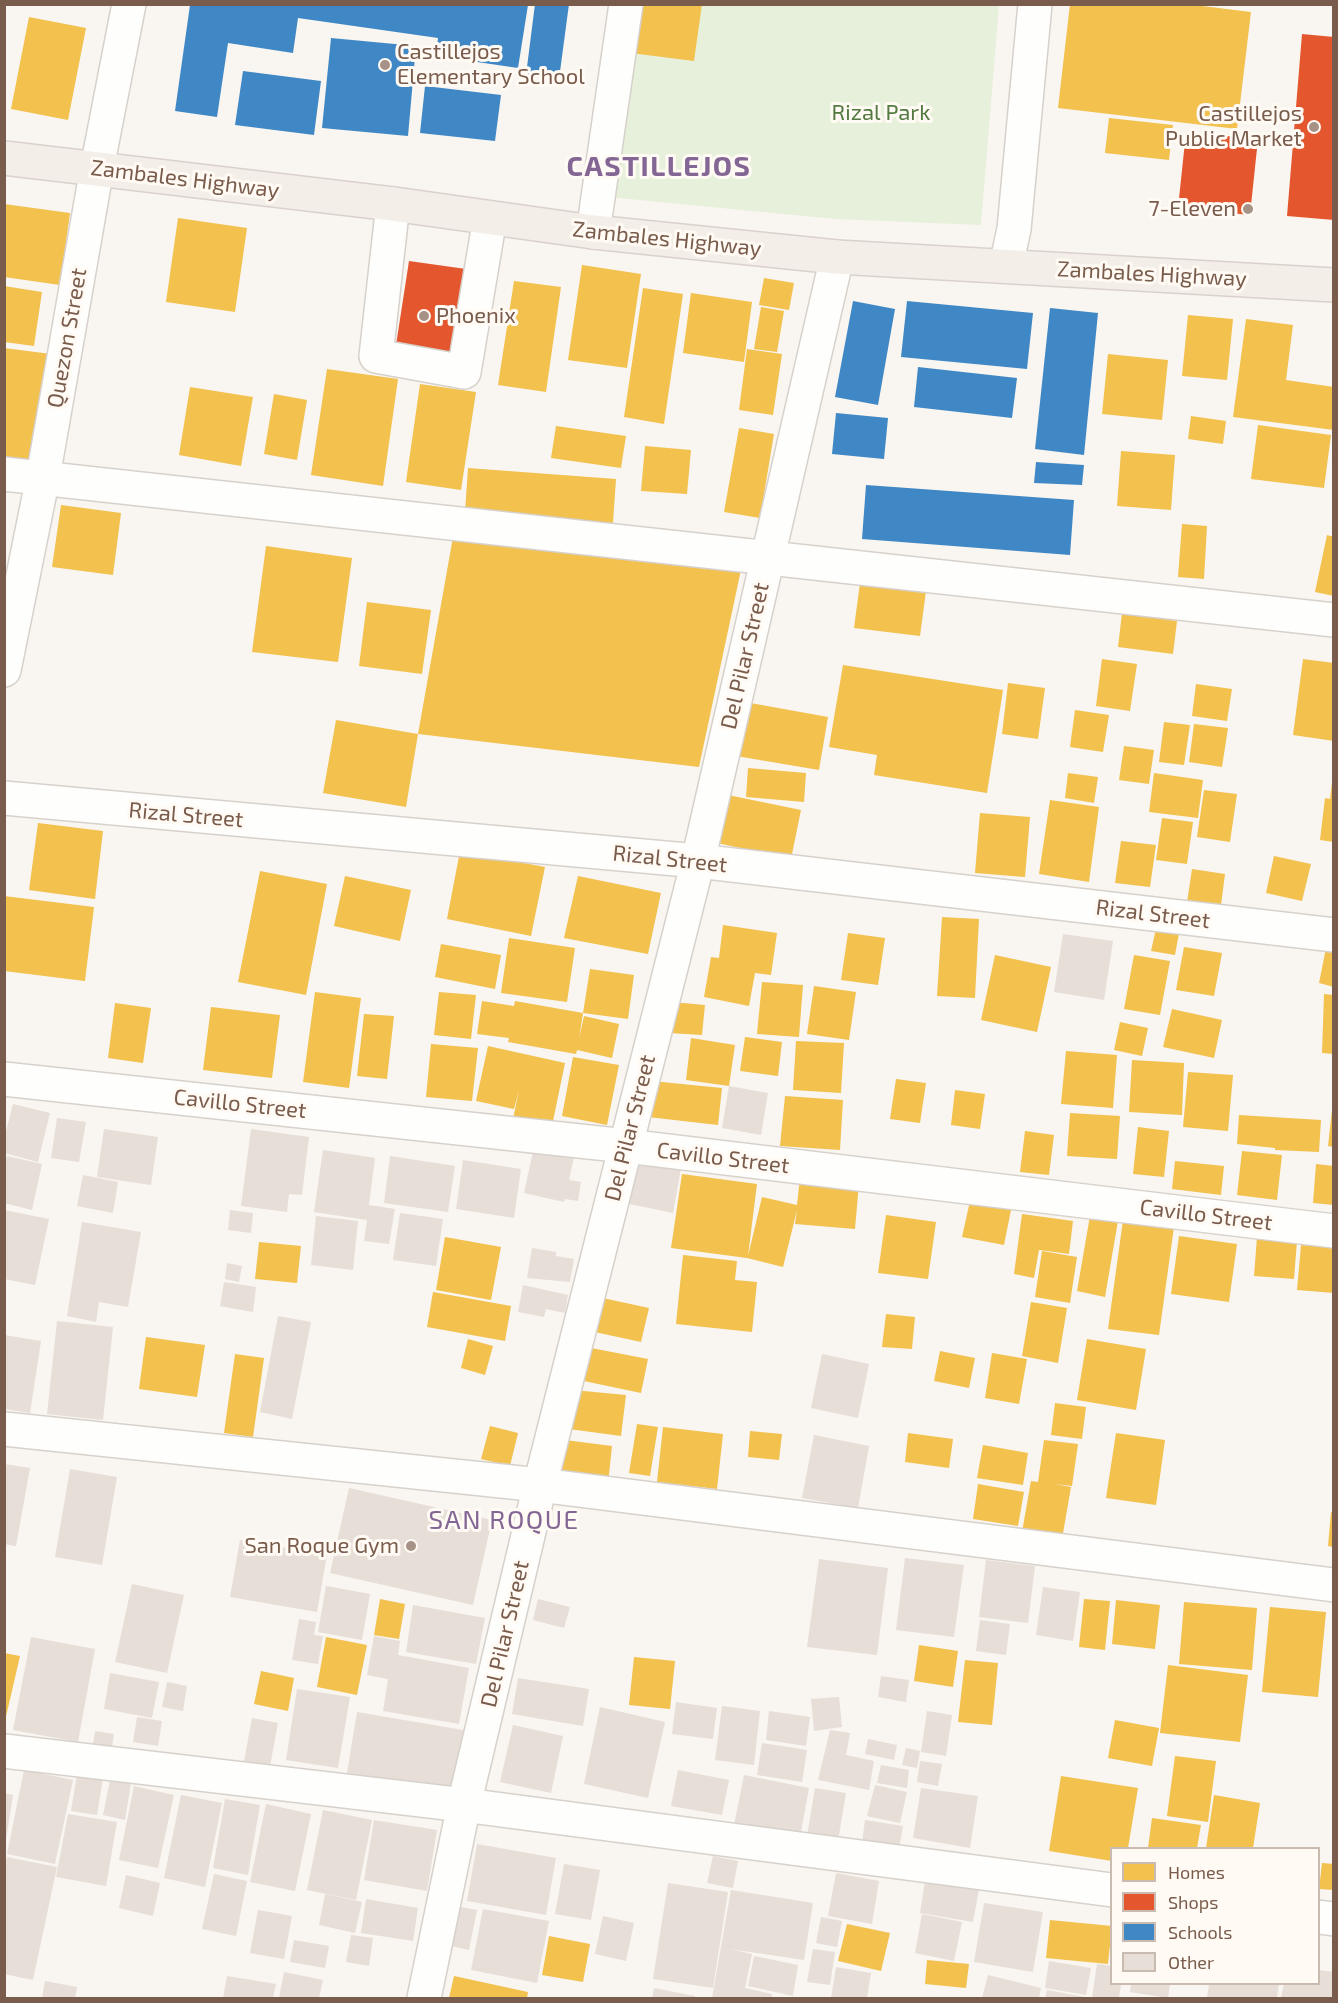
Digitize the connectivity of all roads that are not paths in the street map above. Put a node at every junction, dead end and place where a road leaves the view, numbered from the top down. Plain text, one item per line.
1 (129, 4) edge
2 (626, 4) edge
3 (1035, 4) edge
4 (4, 158) edge
5 (97, 168) junction
6 (393, 204) junction
7 (490, 218) junction
8 (593, 232) junction
9 (837, 257) junction
10 (1006, 266) junction
11 (1334, 285) edge
12 (4, 474) edge
13 (43, 477) junction
14 (768, 558) junction
15 (1334, 620) edge
16 (4, 670) edge
17 (4, 798) edge
18 (698, 861) junction
19 (1334, 935) edge
20 (4, 1079) edge
21 (626, 1146) junction
22 (1334, 1231) edge
23 (4, 1429) edge
24 (540, 1485) junction
25 (1334, 1585) edge
26 (4, 1751) edge
27 (465, 1805) junction
28 (1110, 1890) edge
29 (424, 1998) edge

1 - 5 street, Quezon Street
2 - 8 street
3 - 10 street
4 - 5 main road, Zambales Highway
5 - 6 main road, Zambales Highway
5 - 13 street, Quezon Street
6 - 7 main road, Zambales Highway
6 - 7 street
7 - 8 main road, Zambales Highway
8 - 9 main road, Zambales Highway
9 - 10 main road, Zambales Highway
9 - 14 street, Del Pilar Street
10 - 11 main road, Zambales Highway
12 - 13 street
13 - 14 street
13 - 16 street, Quezon Street
14 - 15 street
14 - 18 street, Del Pilar Street
17 - 18 street, Rizal Street
18 - 19 street, Rizal Street
18 - 21 street, Del Pilar Street
20 - 21 street, Cavillo Street
21 - 22 street, Cavillo Street
21 - 24 street, Del Pilar Street
23 - 24 street
24 - 25 street
24 - 27 street, Del Pilar Street
26 - 27 street
27 - 28 street
27 - 29 street, Del Pilar Street

